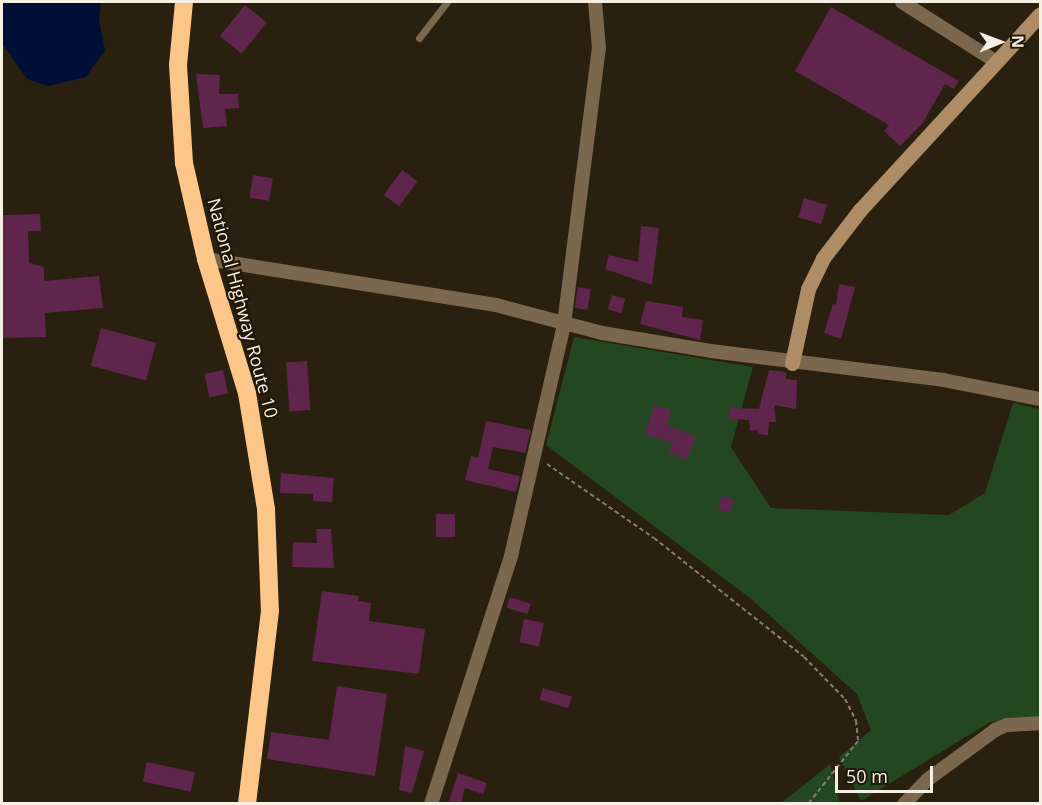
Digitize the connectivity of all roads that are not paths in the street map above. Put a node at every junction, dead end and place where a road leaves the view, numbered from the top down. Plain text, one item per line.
1 (184, 2) edge
2 (447, 2) edge
3 (595, 2) edge
4 (902, 2) edge
5 (1041, 14) edge
6 (419, 38) dead end
7 (995, 61) junction
8 (206, 259) junction
9 (564, 324) junction
10 (792, 363) junction
11 (1041, 399) edge
12 (1041, 723) edge
13 (247, 804) edge
14 (431, 804) edge
15 (904, 804) edge

1 - 8 highway, National Highway Route 10
2 - 6 lane
3 - 9 street
4 - 7 street
5 - 7 street
7 - 10 street
8 - 9 street
8 - 13 highway, National Highway Route 10
9 - 10 street
9 - 14 street
10 - 11 street
12 - 15 street

